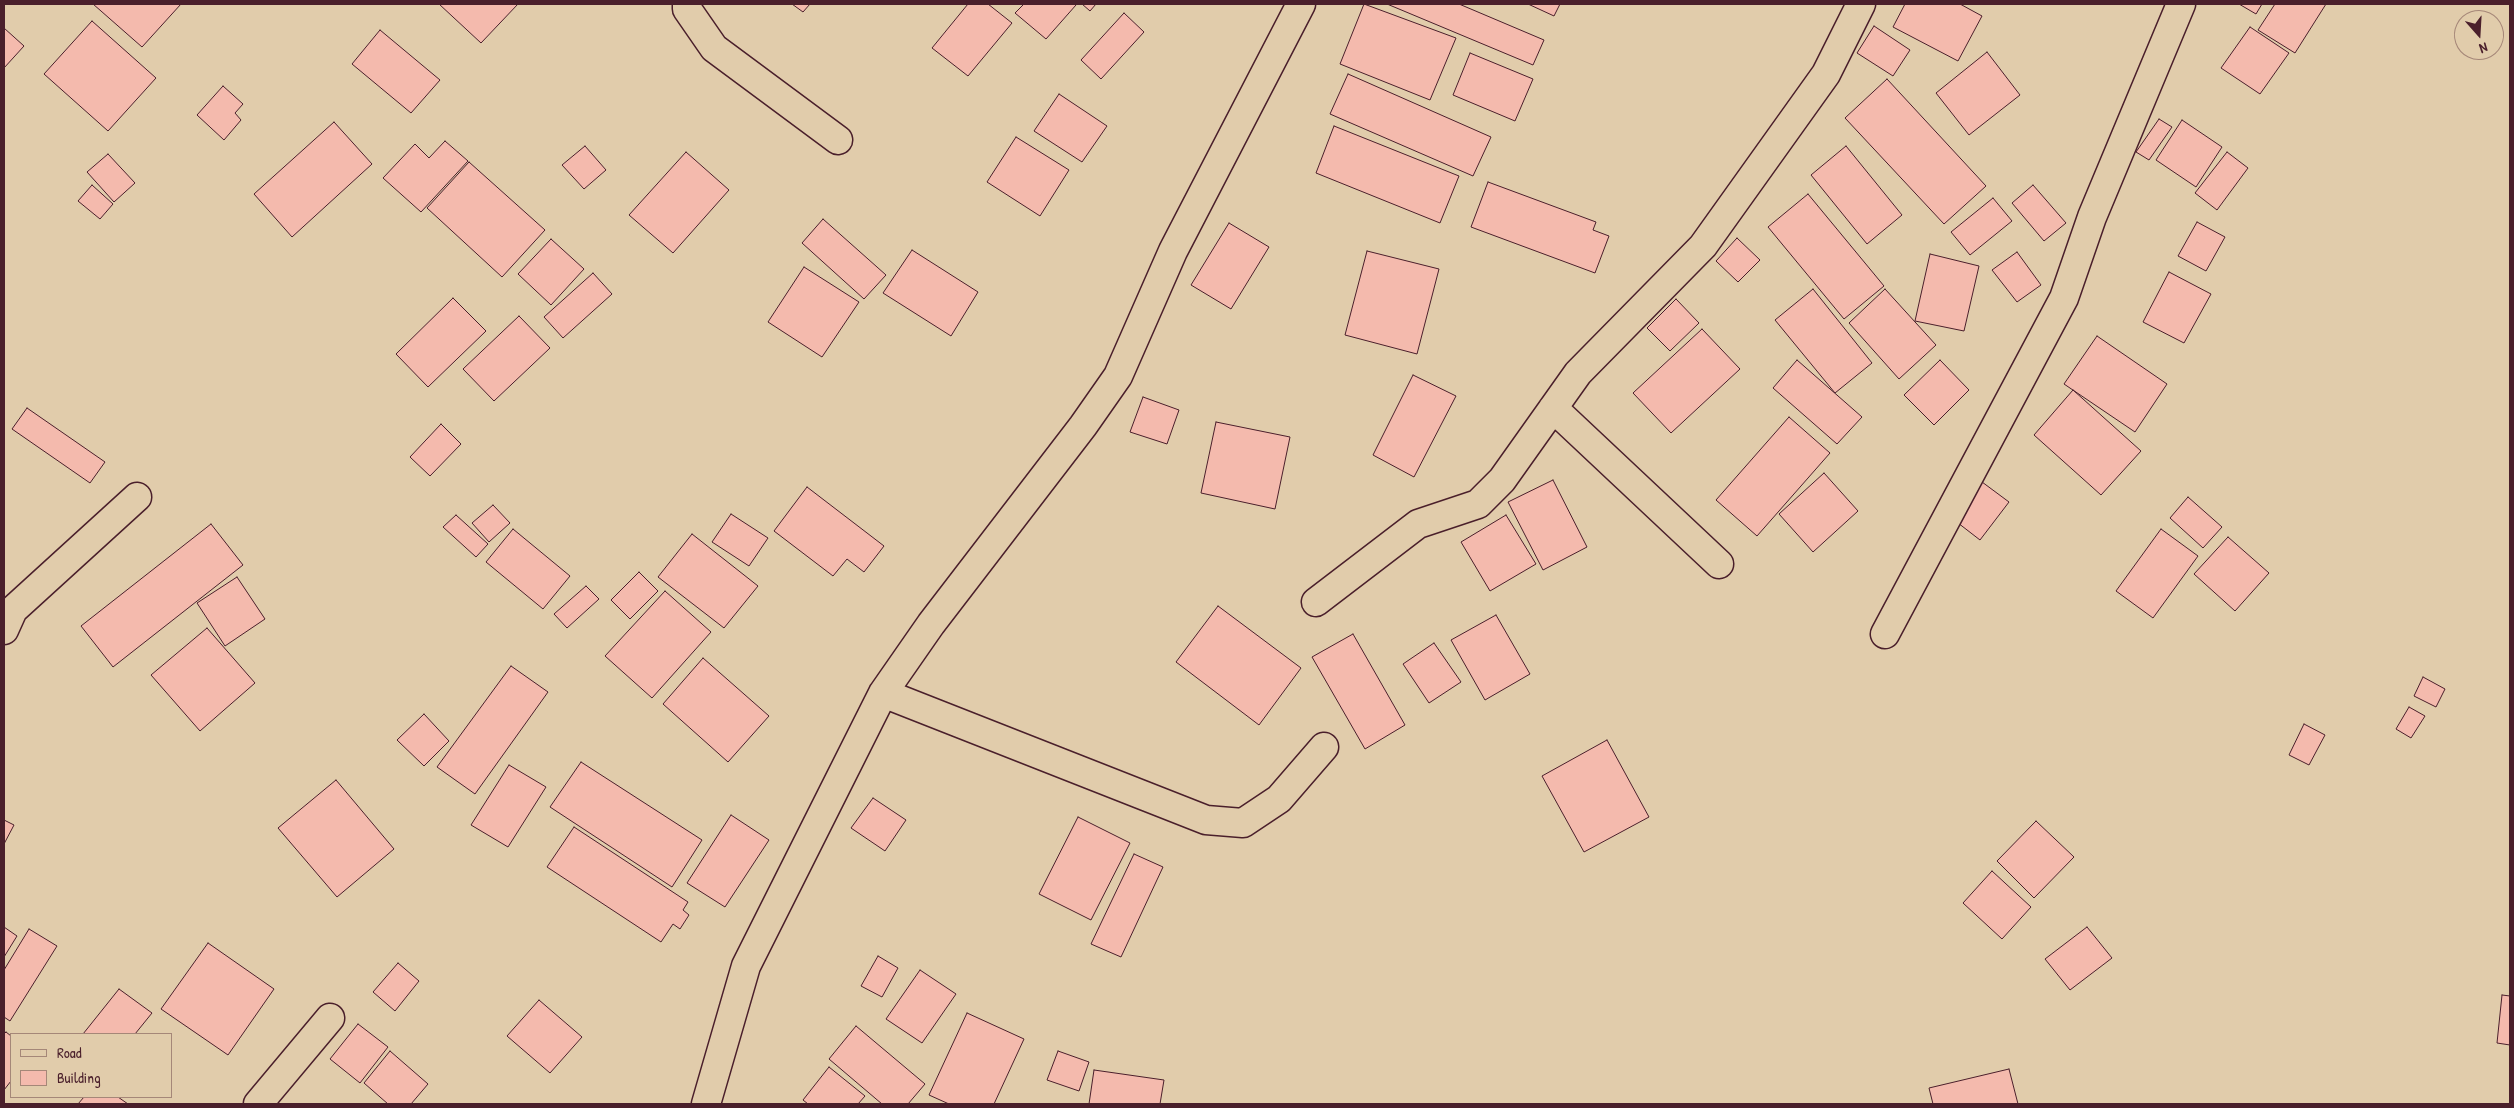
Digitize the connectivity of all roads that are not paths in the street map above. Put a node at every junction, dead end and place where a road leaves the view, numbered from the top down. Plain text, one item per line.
1 (687, 4) edge
2 (1301, 4) edge
3 (1861, 4) edge
4 (2181, 4) edge
5 (838, 140) dead end
6 (1553, 408) junction
7 (137, 497) dead end
8 (1719, 564) dead end
9 (1316, 602) dead end
10 (4, 630) edge
11 (1885, 634) dead end
12 (883, 693) junction
13 (1324, 746) dead end
14 (330, 1018) dead end
15 (258, 1104) edge
16 (706, 1104) edge

1 - 5 street
2 - 12 street
3 - 6 street
4 - 11 street
6 - 8 street
6 - 9 street
7 - 10 street
12 - 13 street
12 - 16 street
14 - 15 street

